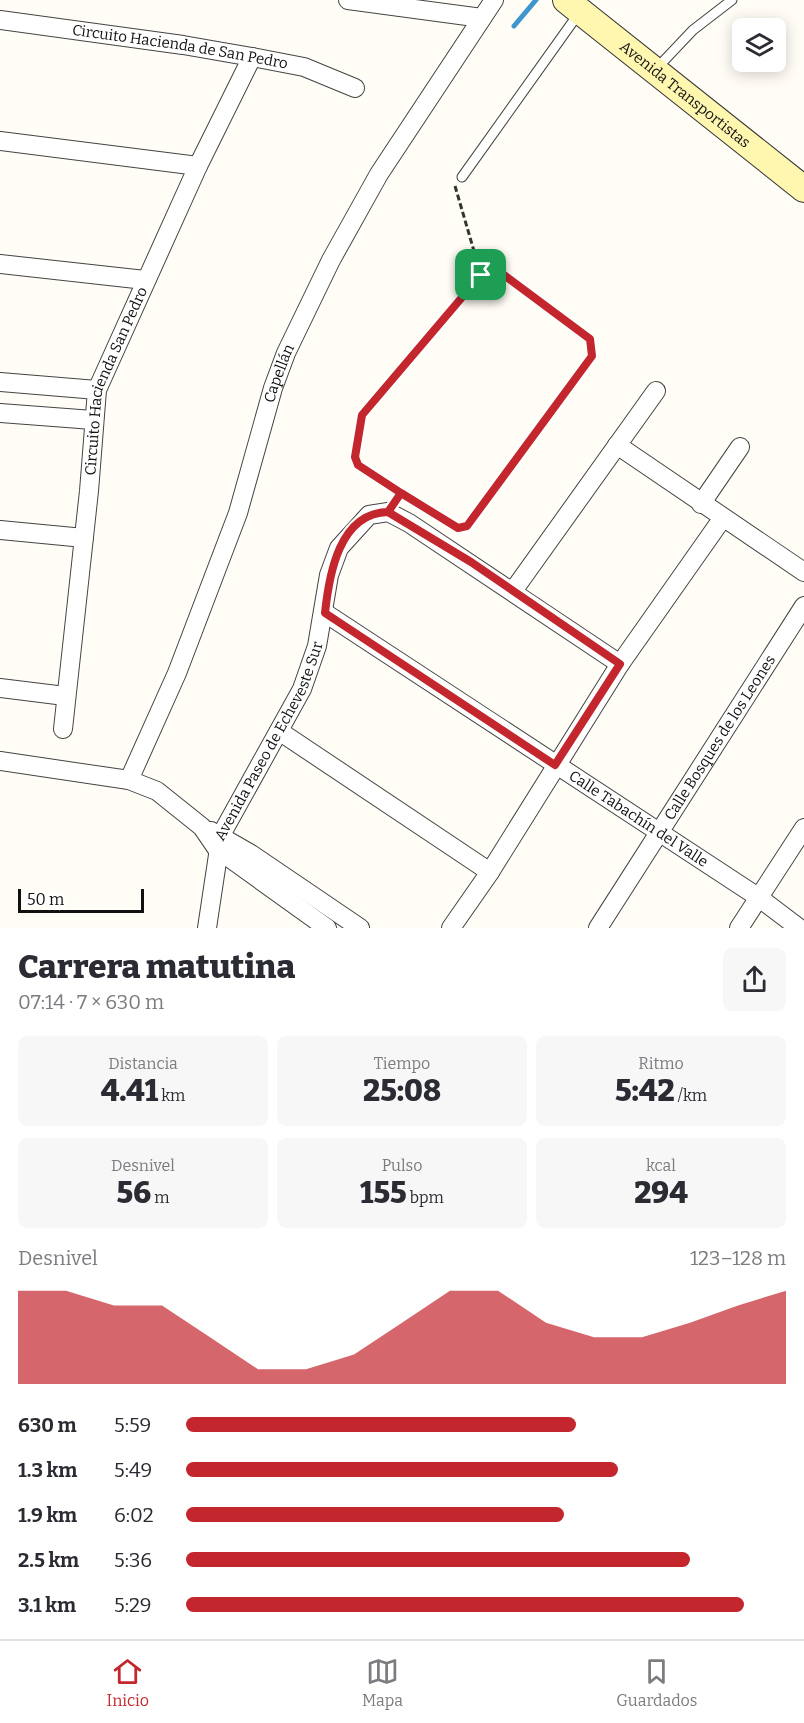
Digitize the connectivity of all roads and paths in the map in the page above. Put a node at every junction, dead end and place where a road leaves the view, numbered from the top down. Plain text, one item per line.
1 (348, 0) edge
2 (494, 0) edge
3 (732, 0) edge
4 (573, 5) edge
5 (482, 18) junction
6 (0, 20) edge
7 (252, 57) junction
8 (655, 70) junction
9 (355, 88) dead end
10 (0, 141) edge
11 (198, 166) junction
12 (462, 177) joint
13 (804, 189) edge
14 (0, 264) edge
15 (481, 275) junction
16 (145, 280) junction
17 (0, 382) edge
18 (97, 390) junction
19 (656, 391) dead end
20 (0, 413) edge
21 (93, 420) junction
22 (617, 446) junction
23 (740, 447) dead end
24 (401, 493) junction
25 (701, 504) junction
26 (388, 512) junction
27 (722, 519) junction
28 (0, 530) edge
29 (84, 538) junction
30 (804, 572) edge
31 (513, 591) junction
32 (804, 606) edge
33 (325, 613) junction
34 (620, 664) junction
35 (0, 688) edge
36 (65, 696) junction
37 (63, 729) dead end
38 (279, 731) junction
39 (0, 761) edge
40 (555, 765) junction
41 (129, 780) junction
42 (804, 828) edge
43 (657, 831) junction
44 (219, 842) junction
45 (490, 872) junction
46 (758, 897) junction
47 (207, 928) edge
48 (327, 928) edge
49 (360, 928) edge
50 (451, 928) edge
51 (598, 928) edge
52 (739, 928) edge
53 (799, 928) edge

1 - 5 street
2 - 5 street, Capellán
3 - 8 lane
4 - 8 street, Avenida Transportistas
4 - 12 lane
5 - 41 street, Capellán
6 - 7 street, Circuito Hacienda de San Pedro
7 - 9 street, Circuito Hacienda de San Pedro
7 - 11 street, Circuito Hacienda San Pedro
8 - 13 street, Avenida Transportistas
10 - 11 street
11 - 16 street, Circuito Hacienda San Pedro
12 - 15 path
14 - 16 street
15 - 24 path
15 - 24 path
16 - 18 street, Circuito Hacienda San Pedro
17 - 18 street
18 - 21 street, Circuito Hacienda San Pedro
19 - 22 street
20 - 21 street
21 - 29 street, Circuito Hacienda San Pedro
22 - 25 street
22 - 31 street
23 - 25 street
24 - 26 path
25 - 27 street
26 - 31 street
26 - 33 street, Avenida Paseo de Echeveste Sur
27 - 30 street
27 - 34 street
28 - 29 street
29 - 36 street, Circuito Hacienda San Pedro
31 - 34 street
32 - 43 street, Calle Bosques de los Leones
33 - 38 street, Avenida Paseo de Echeveste Sur
33 - 40 street, Calle Tabachín del Valle
34 - 40 street
35 - 36 street
36 - 37 street, Circuito Hacienda San Pedro
38 - 44 street, Avenida Paseo de Echeveste Sur
38 - 45 street
39 - 41 street
40 - 43 street, Calle Tabachín del Valle
40 - 45 street
41 - 44 street
42 - 46 street
43 - 46 street, Calle Tabachín del Valle
43 - 51 street, Calle Bosques de los Leones
44 - 47 street, Avenida Paseo de Echeveste Sur
44 - 48 street
44 - 49 street
45 - 50 street
46 - 52 street
46 - 53 street, Calle Tabachín del Valle

